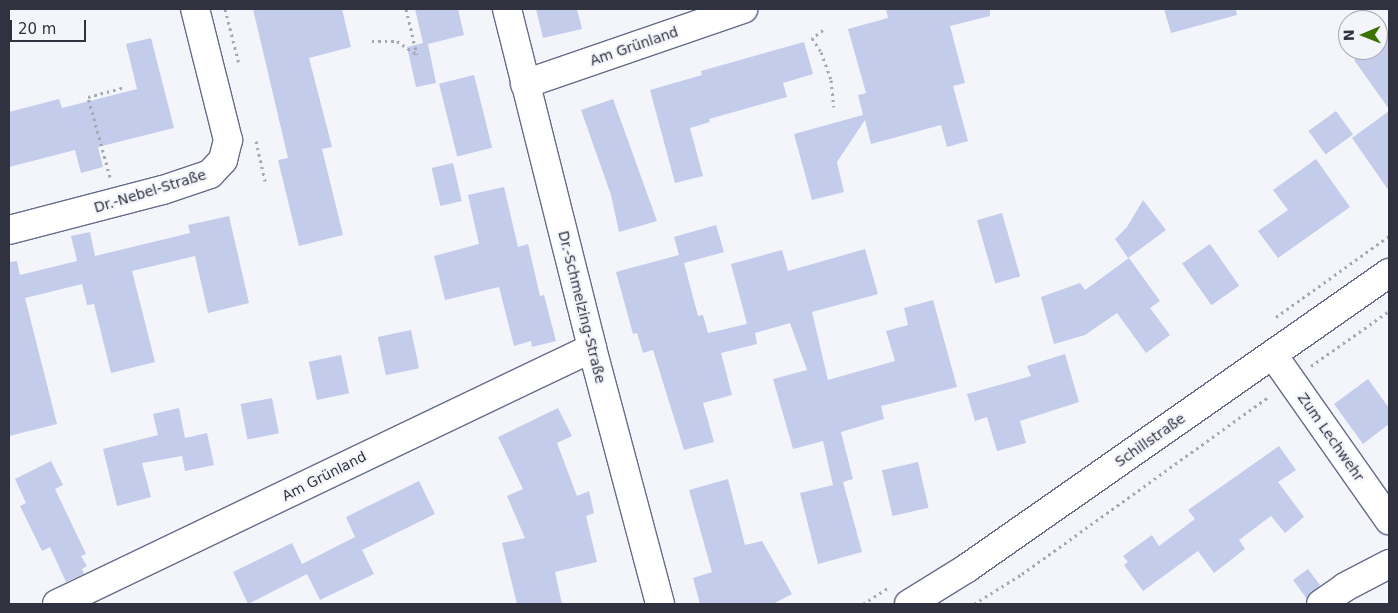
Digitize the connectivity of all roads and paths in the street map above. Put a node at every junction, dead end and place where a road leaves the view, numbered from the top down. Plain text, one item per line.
1 (195, 9) edge
2 (225, 9) edge
3 (406, 9) edge
4 (507, 9) edge
5 (743, 9) edge
6 (823, 30) dead end
7 (233, 39) dead end
8 (372, 40) dead end
9 (526, 84) junction
10 (125, 87) dead end
11 (834, 107) dead end
12 (118, 202) junction
13 (9, 230) edge
14 (1389, 273) edge
15 (1389, 311) edge
16 (592, 348) junction
17 (1273, 355) junction
18 (1291, 380) junction
19 (1389, 520) edge
20 (1389, 564) edge
21 (57, 604) edge
22 (660, 604) edge
23 (909, 604) edge
24 (974, 604) edge
25 (1321, 604) edge

1 - 12 street, Dr.-Nebel-Straße
2 - 7 path
3 - 8 path
4 - 9 street, Dr.-Schmelzing-Straße
5 - 9 street, Am Grünland
6 - 11 path
9 - 16 street, Dr.-Schmelzing-Straße
10 - 12 path
12 - 13 street, Dr.-Nebel-Straße
14 - 17 street, Schillstraße
15 - 18 path
16 - 21 street, Am Grünland
16 - 22 street, Dr.-Schmelzing-Straße
17 - 18 street, Zum Lechwehr
17 - 23 street, Schillstraße
18 - 19 street, Zum Lechwehr
18 - 24 path
20 - 25 street

